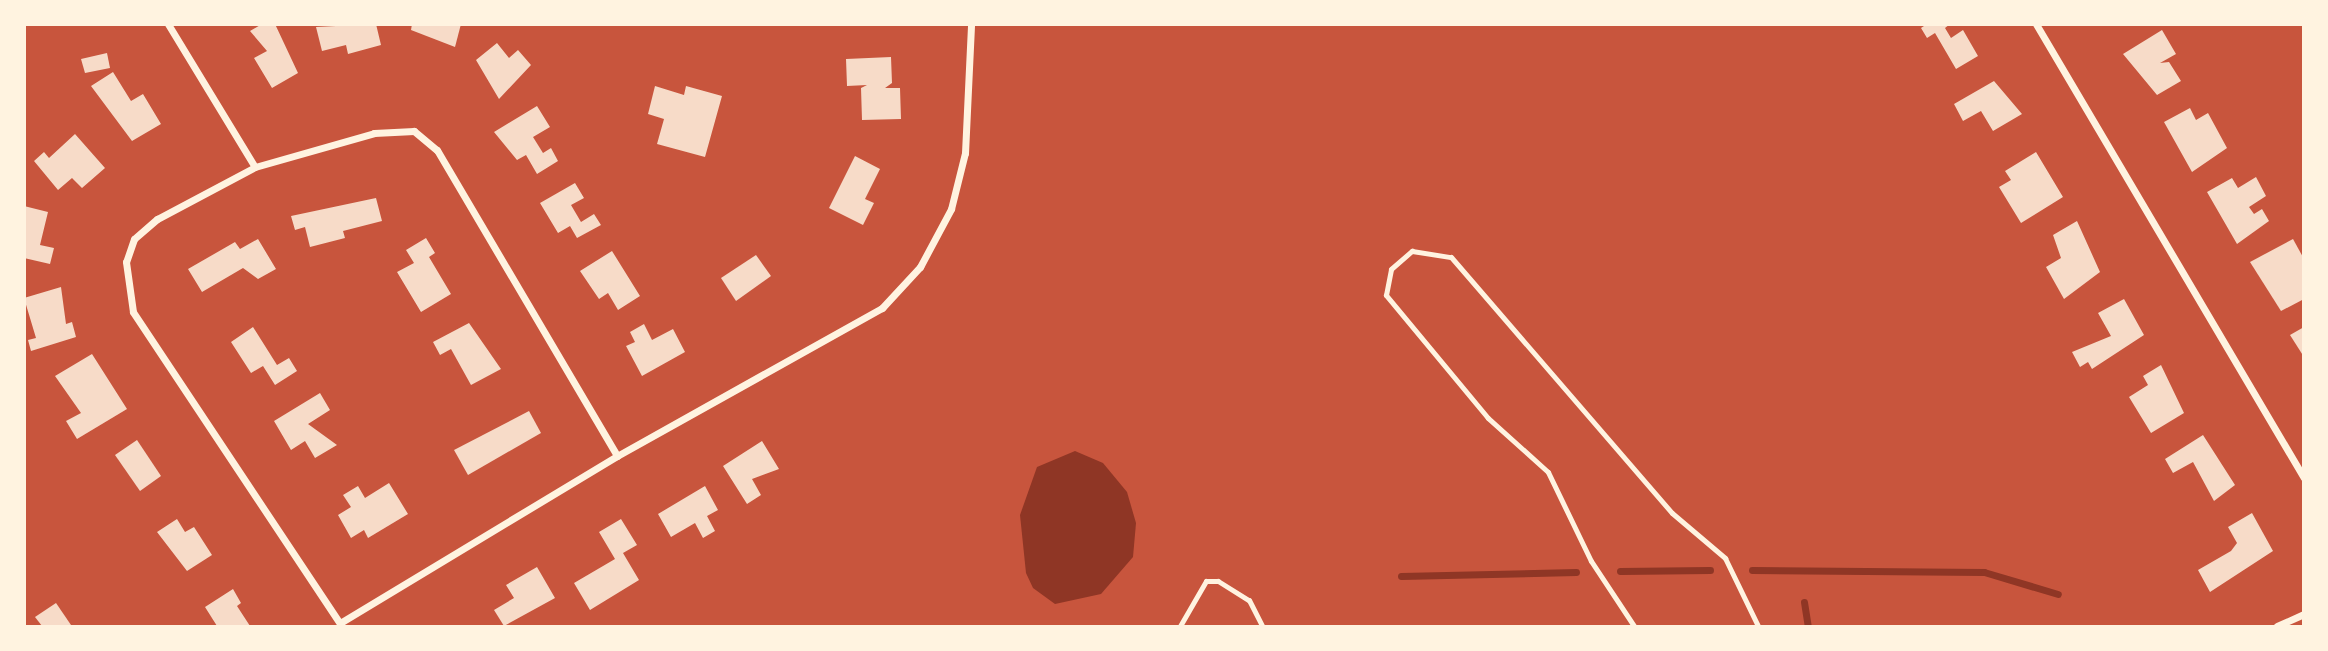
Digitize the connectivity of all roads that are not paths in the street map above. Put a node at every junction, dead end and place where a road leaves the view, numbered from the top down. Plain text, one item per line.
1 (169, 24) edge
2 (971, 24) edge
3 (2036, 24) edge
4 (255, 167) junction
5 (617, 456) junction
6 (2304, 478) edge
7 (2304, 614) edge
8 (341, 625) edge
9 (1180, 626) edge
10 (1262, 626) edge
11 (1634, 626) edge
12 (1758, 626) edge
13 (2277, 626) edge

1 - 4 street
2 - 5 street
3 - 6 street
4 - 5 street
4 - 8 street
5 - 8 street
7 - 13 street
9 - 10 lane
11 - 12 lane

